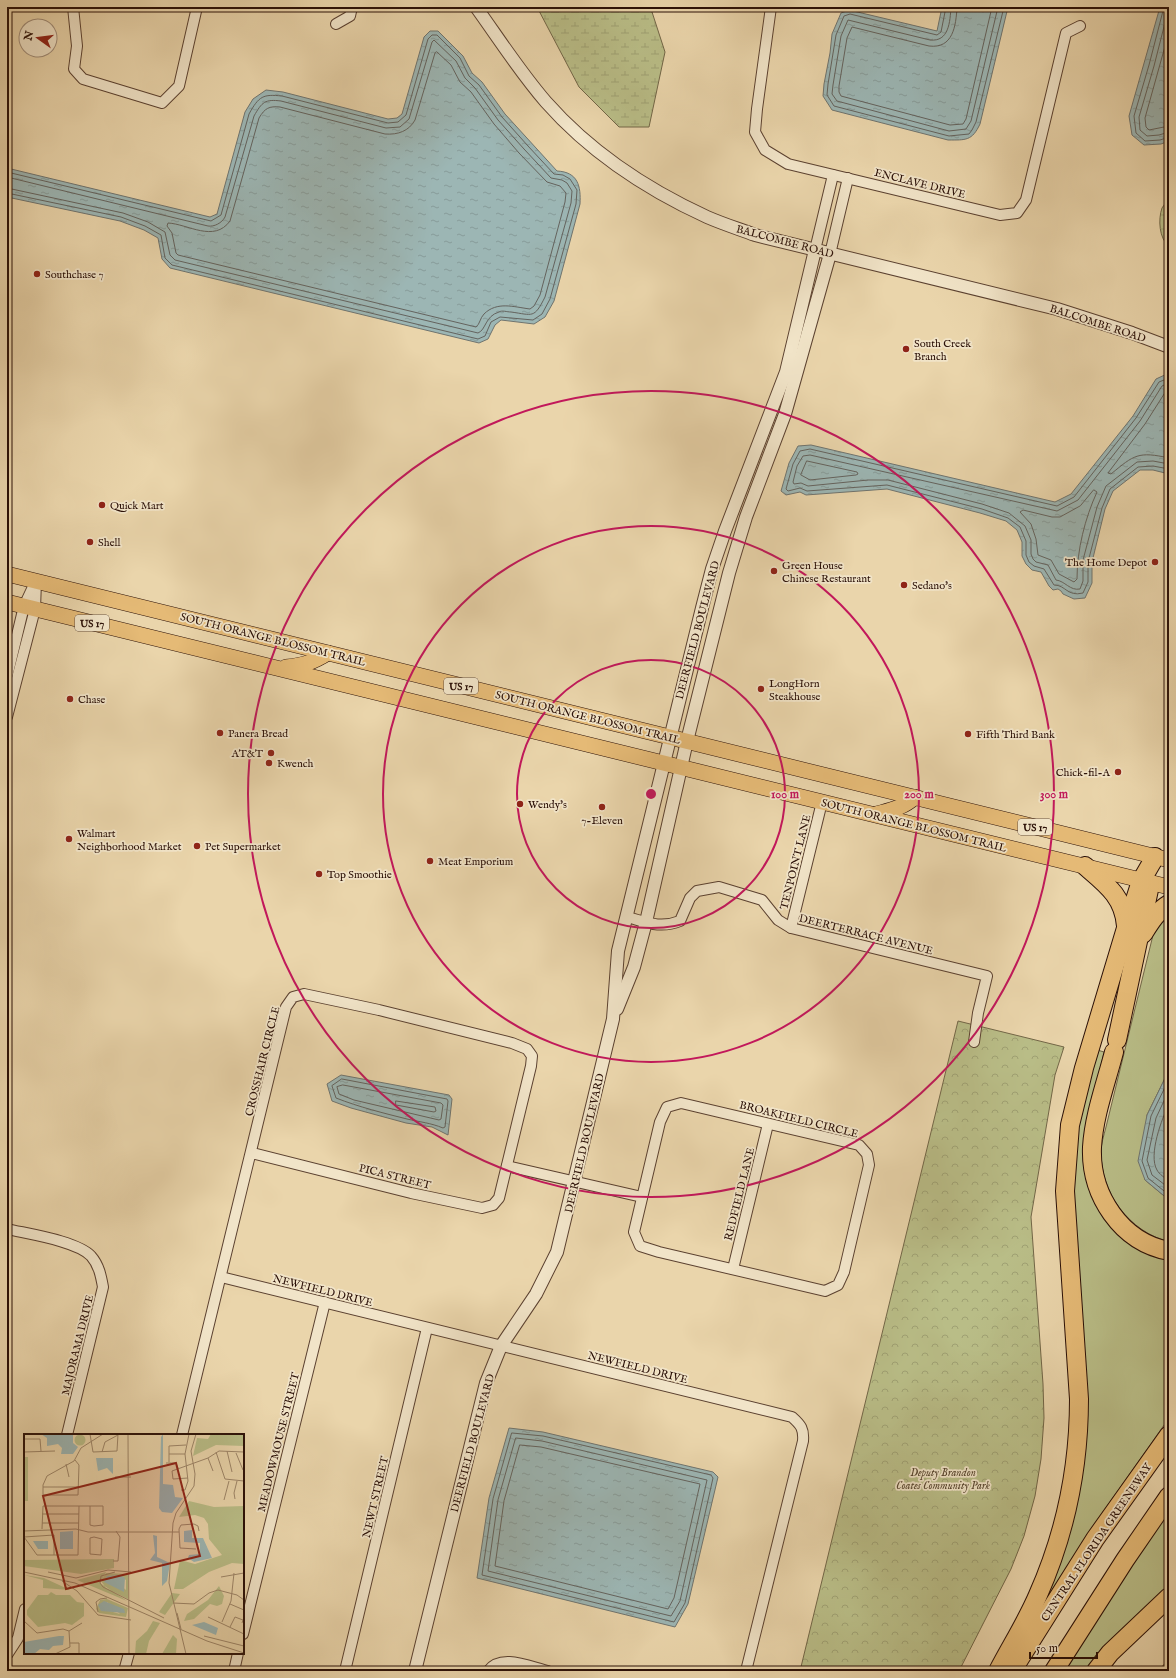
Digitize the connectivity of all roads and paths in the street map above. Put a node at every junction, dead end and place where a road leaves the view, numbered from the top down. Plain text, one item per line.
1 (73, 7) edge
2 (197, 7) edge
3 (352, 7) edge
4 (476, 7) edge
5 (771, 7) edge
6 (336, 24) dead end
7 (1080, 26) dead end
8 (833, 175) junction
9 (848, 178) junction
10 (815, 250) junction
11 (830, 254) junction
12 (1169, 347) edge
13 (712, 569) junction
14 (729, 573) junction
15 (7, 574) edge
16 (36, 581) junction
17 (7, 602) edge
18 (29, 607) junction
19 (328, 653) junction
20 (275, 668) junction
21 (7, 677) edge
22 (7, 717) edge
23 (670, 737) junction
24 (687, 741) junction
25 (664, 764) junction
26 (681, 768) junction
27 (915, 797) junction
28 (822, 802) junction
29 (871, 815) junction
30 (1162, 858) edge
31 (1085, 866) junction
32 (1146, 882) junction
33 (1169, 888) edge
34 (1169, 904) edge
35 (627, 918) junction
36 (646, 922) junction
37 (791, 928) junction
38 (1126, 928) junction
39 (1138, 944) junction
40 (613, 1019) junction
41 (974, 1042) dead end
42 (768, 1124) junction
43 (252, 1153) junction
44 (507, 1166) junction
45 (574, 1182) junction
46 (642, 1197) junction
47 (7, 1229) edge
48 (1169, 1251) edge
49 (733, 1269) junction
50 (221, 1277) junction
51 (325, 1302) junction
52 (427, 1328) junction
53 (501, 1346) junction
54 (67, 1434) edge
55 (182, 1434) edge
56 (1169, 1435) edge
57 (1169, 1496) edge
58 (1169, 1597) edge
59 (24, 1613) edge
60 (244, 1630) edge
61 (129, 1654) edge
62 (238, 1654) edge
63 (7, 1655) edge
64 (124, 1671) edge
65 (234, 1671) edge
66 (345, 1671) edge
67 (415, 1671) edge
68 (488, 1671) edge
69 (548, 1671) edge
70 (746, 1671) edge
71 (998, 1671) edge
72 (1012, 1671) edge
73 (1054, 1671) edge
74 (1096, 1671) edge

1 - 2 street
3 - 6 street
4 - 10 street, BALCOMBE ROAD
5 - 8 street, ENCLAVE DRIVE
7 - 9 street, ENCLAVE DRIVE
8 - 9 street, ENCLAVE DRIVE
8 - 10 street
9 - 11 street
10 - 11 street, BALCOMBE ROAD
10 - 13 street, DEERFIELD BOULEVARD
11 - 12 street, BALCOMBE ROAD
11 - 14 street, DEERFIELD BOULEVARD
13 - 14 street
13 - 23 street, DEERFIELD BOULEVARD
14 - 24 street, DEERFIELD BOULEVARD
15 - 16 main road, SOUTH ORANGE BLOSSOM TRAIL / US 17
16 - 18 street
16 - 19 main road, SOUTH ORANGE BLOSSOM TRAIL / US 17
17 - 18 main road, SOUTH ORANGE BLOSSOM TRAIL / US 17
18 - 20 main road, SOUTH ORANGE BLOSSOM TRAIL / US 17
18 - 21 street
18 - 22 street
19 - 20 main road
19 - 23 main road, SOUTH ORANGE BLOSSOM TRAIL / US 17
20 - 25 main road, SOUTH ORANGE BLOSSOM TRAIL / US 17
23 - 24 main road, SOUTH ORANGE BLOSSOM TRAIL / US 17
23 - 25 street, DEERFIELD BOULEVARD
24 - 26 street, DEERFIELD BOULEVARD
24 - 27 main road, SOUTH ORANGE BLOSSOM TRAIL / US 17
25 - 26 main road, SOUTH ORANGE BLOSSOM TRAIL / US 17
25 - 35 street, DEERFIELD BOULEVARD
26 - 28 main road, SOUTH ORANGE BLOSSOM TRAIL / US 17
26 - 36 street, DEERFIELD BOULEVARD
27 - 29 main road
27 - 30 main road, SOUTH ORANGE BLOSSOM TRAIL / US 17
28 - 29 main road, SOUTH ORANGE BLOSSOM TRAIL / US 17
28 - 37 street, TENPOINT LANE
29 - 31 main road, SOUTH ORANGE BLOSSOM TRAIL / US 17
30 - 32 highway
31 - 32 main road, SOUTH ORANGE BLOSSOM TRAIL / US 17
31 - 38 highway
32 - 33 main road, SOUTH ORANGE BLOSSOM TRAIL / US 17
32 - 38 highway
32 - 39 highway
34 - 39 highway
35 - 36 street, DEERTERRACE AVENUE
35 - 40 street, DEERFIELD BOULEVARD
36 - 37 street, DEERTERRACE AVENUE
36 - 40 street, DEERFIELD BOULEVARD
37 - 41 street, DEERTERRACE AVENUE
38 - 71 highway
39 - 48 highway
40 - 45 street, DEERFIELD BOULEVARD
42 - 46 street, BROAKFIELD CIRCLE
42 - 49 street, REDFIELD LANE
42 - 49 street, BROAKFIELD CIRCLE
43 - 44 street, PICA STREET
43 - 44 street, CROSSHAIR CIRCLE
43 - 50 street, CROSSHAIR CIRCLE
44 - 45 street
45 - 46 street
45 - 53 street, DEERFIELD BOULEVARD
46 - 49 street, BROAKFIELD CIRCLE
47 - 54 street, MAJORAMA DRIVE
50 - 51 street, NEWFIELD DRIVE
50 - 55 street, CROSSHAIR CIRCLE
51 - 52 street, NEWFIELD DRIVE
51 - 60 street, MEADOWMOUSE STREET
52 - 53 street, NEWFIELD DRIVE
52 - 66 street, NEWT STREET
53 - 67 street, DEERFIELD BOULEVARD
53 - 70 street, NEWFIELD DRIVE
56 - 72 highway, CENTRAL FLORIDA GREENEWAY
57 - 73 highway
58 - 74 highway
59 - 63 street
61 - 64 street
62 - 65 street
68 - 69 street

